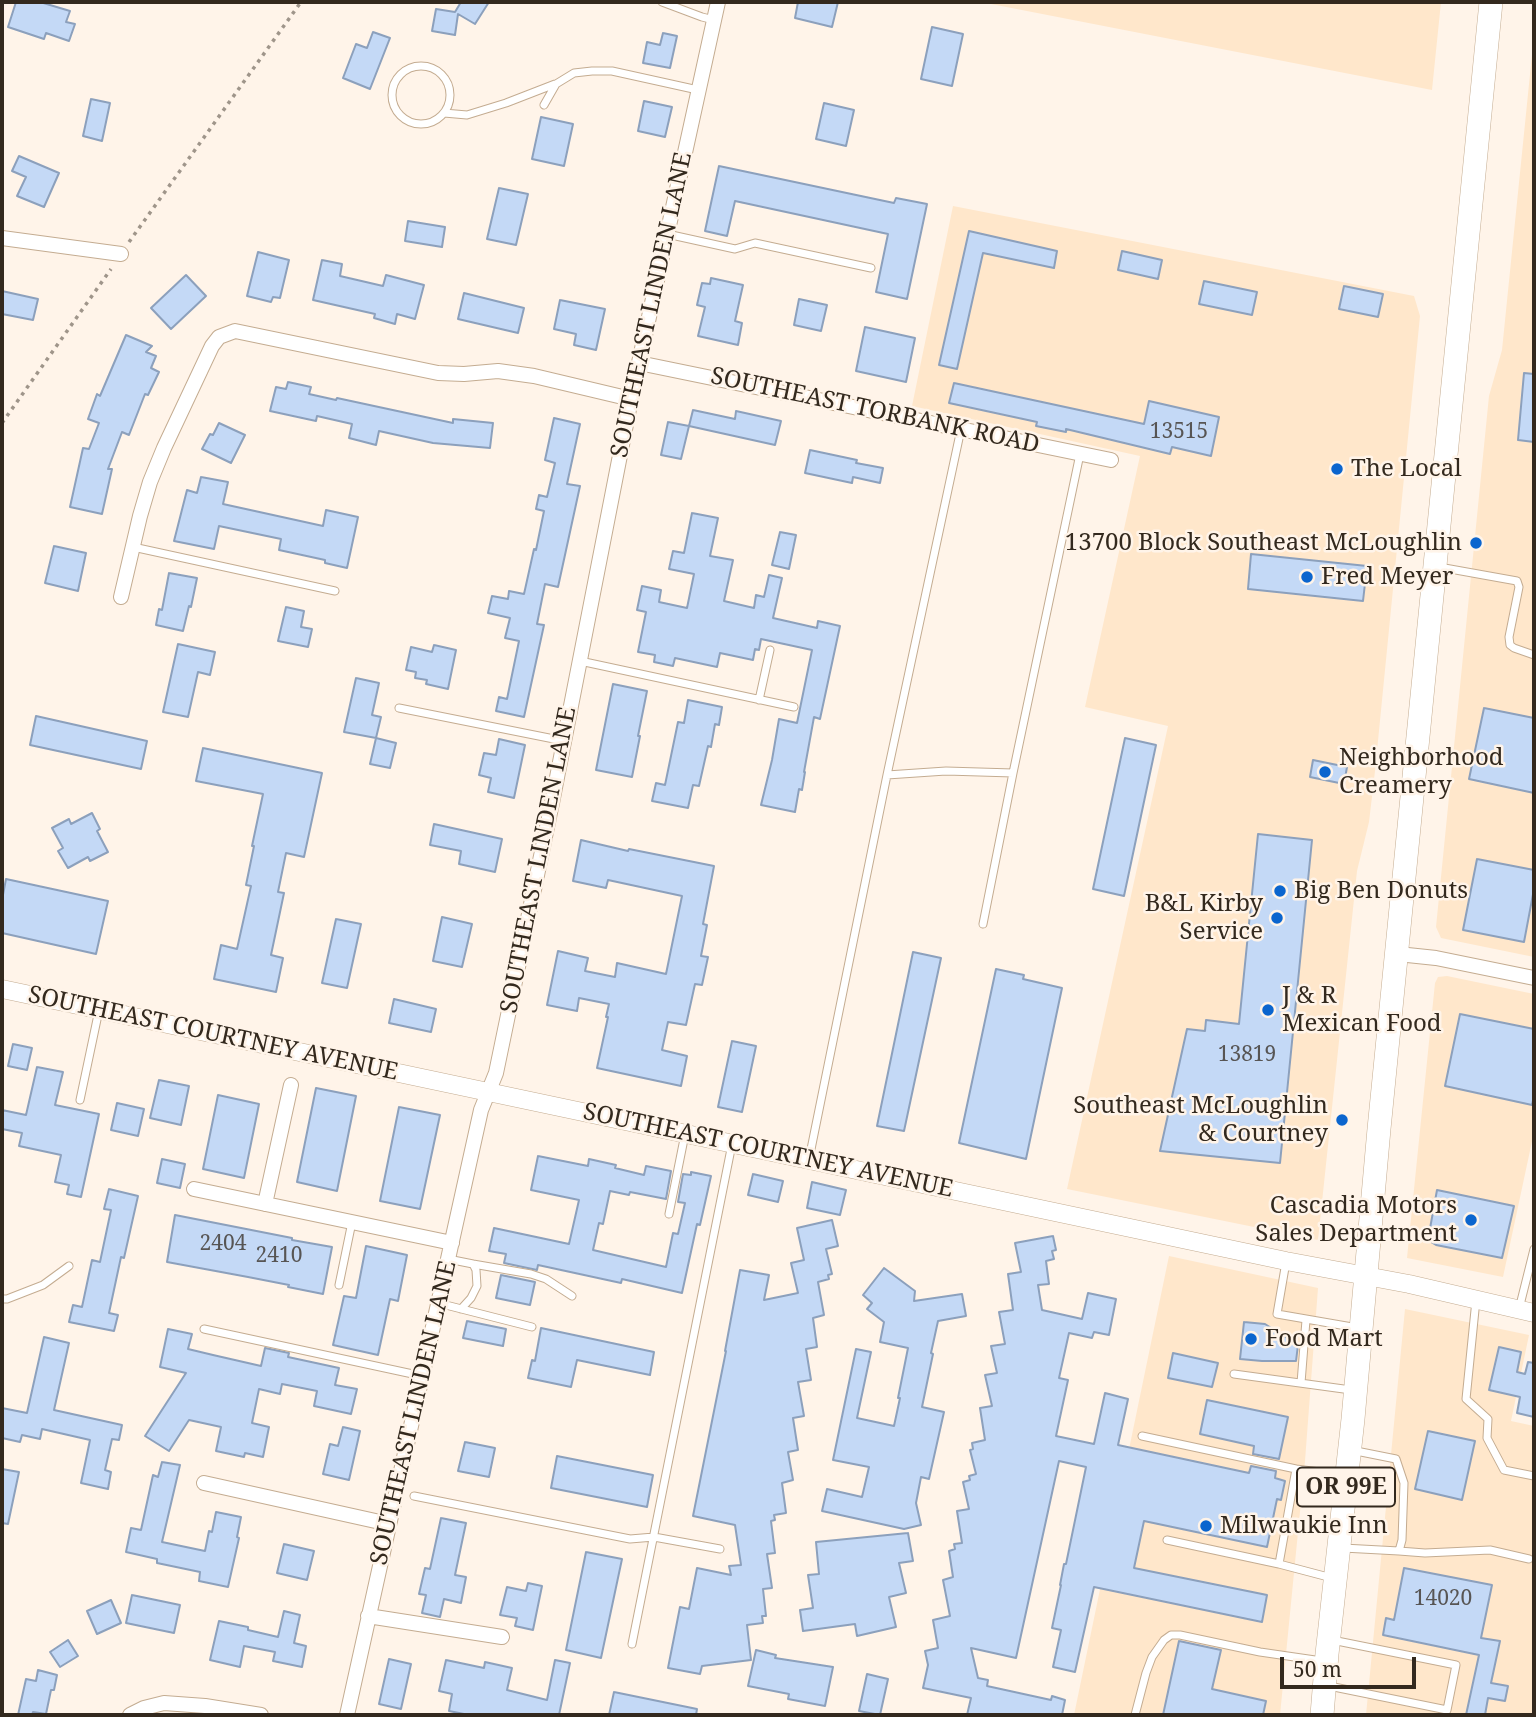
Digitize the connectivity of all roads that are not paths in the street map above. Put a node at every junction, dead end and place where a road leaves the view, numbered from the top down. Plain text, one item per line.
1 (662, 2) edge
2 (718, 2) edge
3 (1491, 2) edge
4 (714, 20) junction
5 (556, 84) junction
6 (698, 90) junction
7 (544, 104) dead end
8 (444, 113) junction
9 (667, 234) junction
10 (2, 239) edge
11 (121, 254) road end
12 (871, 268) dead end
13 (639, 363) junction
14 (631, 398) junction
15 (961, 429) junction
16 (1080, 454) junction
17 (1111, 460) dead end
18 (132, 547) junction
19 (1434, 566) junction
20 (335, 591) dead end
21 (121, 597) dead end
22 (770, 650) dead end
23 (1534, 655) edge
24 (579, 661) junction
25 (759, 699) junction
26 (794, 707) dead end
27 (400, 708) dead end
28 (564, 741) junction
29 (1013, 773) junction
30 (887, 775) junction
31 (983, 923) dead end
32 (1398, 954) junction
33 (1534, 978) edge
34 (2, 989) edge
35 (100, 1009) junction
36 (291, 1085) dead end
37 (488, 1092) junction
38 (80, 1100) dead end
39 (685, 1133) junction
40 (732, 1143) junction
41 (809, 1160) junction
42 (194, 1189) dead end
43 (265, 1204) junction
44 (669, 1214) dead end
45 (352, 1223) junction
46 (452, 1243) junction
47 (1534, 1249) edge
48 (448, 1259) junction
49 (1286, 1261) junction
50 (473, 1264) junction
51 (69, 1266) dead end
52 (1366, 1276) junction
53 (339, 1285) dead end
54 (572, 1296) dead end
55 (2, 1299) edge
56 (1476, 1299) junction
57 (438, 1303) junction
58 (461, 1309) junction
59 (1527, 1311) edge
60 (1306, 1320) junction
61 (533, 1327) dead end
62 (204, 1329) dead end
63 (1362, 1329) junction
64 (1234, 1374) dead end
65 (422, 1376) junction
66 (1301, 1383) junction
67 (1356, 1391) junction
68 (1142, 1436) dead end
69 (1350, 1450) junction
70 (1296, 1469) junction
71 (1347, 1476) junction
72 (1534, 1476) edge
73 (204, 1483) dead end
74 (414, 1496) dead end
75 (389, 1524) junction
76 (654, 1536) junction
77 (1167, 1540) dead end
78 (1339, 1548) junction
79 (720, 1549) dead end
80 (1399, 1551) junction
81 (1529, 1559) dead end
82 (1279, 1564) junction
83 (1336, 1579) junction
84 (368, 1616) junction
85 (502, 1637) dead end
86 (632, 1644) dead end
87 (1328, 1650) junction
88 (1325, 1686) junction
89 (130, 1715) edge
90 (261, 1715) edge
91 (346, 1715) edge
92 (1135, 1715) edge
93 (1322, 1715) edge

1 - 4 lane
2 - 4 street, SOUTHEAST LINDEN LANE
3 - 19 main road, OR 99E
4 - 6 street, SOUTHEAST LINDEN LANE
5 - 6 lane
5 - 7 lane
5 - 8 lane
6 - 9 street, SOUTHEAST LINDEN LANE
8 - 8 lane
9 - 12 lane
9 - 13 street, SOUTHEAST LINDEN LANE
10 - 11 street
13 - 14 street, SOUTHEAST LINDEN LANE
13 - 15 street, SOUTHEAST TORBANK ROAD
14 - 18 street
14 - 24 street, SOUTHEAST LINDEN LANE
15 - 16 street, SOUTHEAST TORBANK ROAD
15 - 30 lane
16 - 17 street, SOUTHEAST TORBANK ROAD
16 - 29 lane
18 - 20 lane
18 - 21 street
19 - 23 lane
19 - 32 main road, OR 99E
22 - 25 lane
24 - 25 lane
24 - 28 street, SOUTHEAST LINDEN LANE
25 - 26 lane
27 - 28 lane
28 - 37 street, SOUTHEAST LINDEN LANE
29 - 30 lane
29 - 31 lane
30 - 41 lane
32 - 33 street
32 - 52 main road, OR 99E
34 - 35 street, SOUTHEAST COURTNEY AVENUE
35 - 37 street, SOUTHEAST COURTNEY AVENUE
35 - 38 lane
36 - 43 street
37 - 39 street, SOUTHEAST COURTNEY AVENUE
37 - 46 street, SOUTHEAST LINDEN LANE
39 - 40 street, SOUTHEAST COURTNEY AVENUE
39 - 44 lane
40 - 41 street, SOUTHEAST COURTNEY AVENUE
40 - 76 lane
41 - 49 street, SOUTHEAST COURTNEY AVENUE
42 - 43 street
43 - 45 street
45 - 46 street
45 - 53 lane
46 - 48 street, SOUTHEAST LINDEN LANE
47 - 59 lane
48 - 50 lane
48 - 57 street, SOUTHEAST LINDEN LANE
49 - 52 street, SOUTHEAST COURTNEY AVENUE
49 - 60 lane
50 - 54 lane
50 - 58 lane
51 - 55 lane
52 - 56 street, SOUTHEAST COURTNEY AVENUE
52 - 63 main road, OR 99E
56 - 59 street, SOUTHEAST COURTNEY AVENUE
56 - 72 lane
57 - 58 lane
57 - 65 street, SOUTHEAST LINDEN LANE
58 - 61 lane
60 - 63 lane
60 - 66 lane
62 - 65 lane
63 - 67 main road, OR 99E
64 - 66 lane
65 - 75 street, SOUTHEAST LINDEN LANE
66 - 67 lane
67 - 69 main road, OR 99E
68 - 70 lane
69 - 71 main road, OR 99E
69 - 80 lane
70 - 71 lane
70 - 82 lane
71 - 78 main road, OR 99E
73 - 75 street
74 - 76 lane
75 - 84 street, SOUTHEAST LINDEN LANE
76 - 79 lane
76 - 86 lane
77 - 82 lane
78 - 80 lane
78 - 83 main road, OR 99E
80 - 81 lane
82 - 83 lane
83 - 87 main road, OR 99E
84 - 85 street
84 - 91 street, SOUTHEAST LINDEN LANE
87 - 88 main road, OR 99E
87 - 88 lane
87 - 92 lane
88 - 93 main road, OR 99E
89 - 90 street

